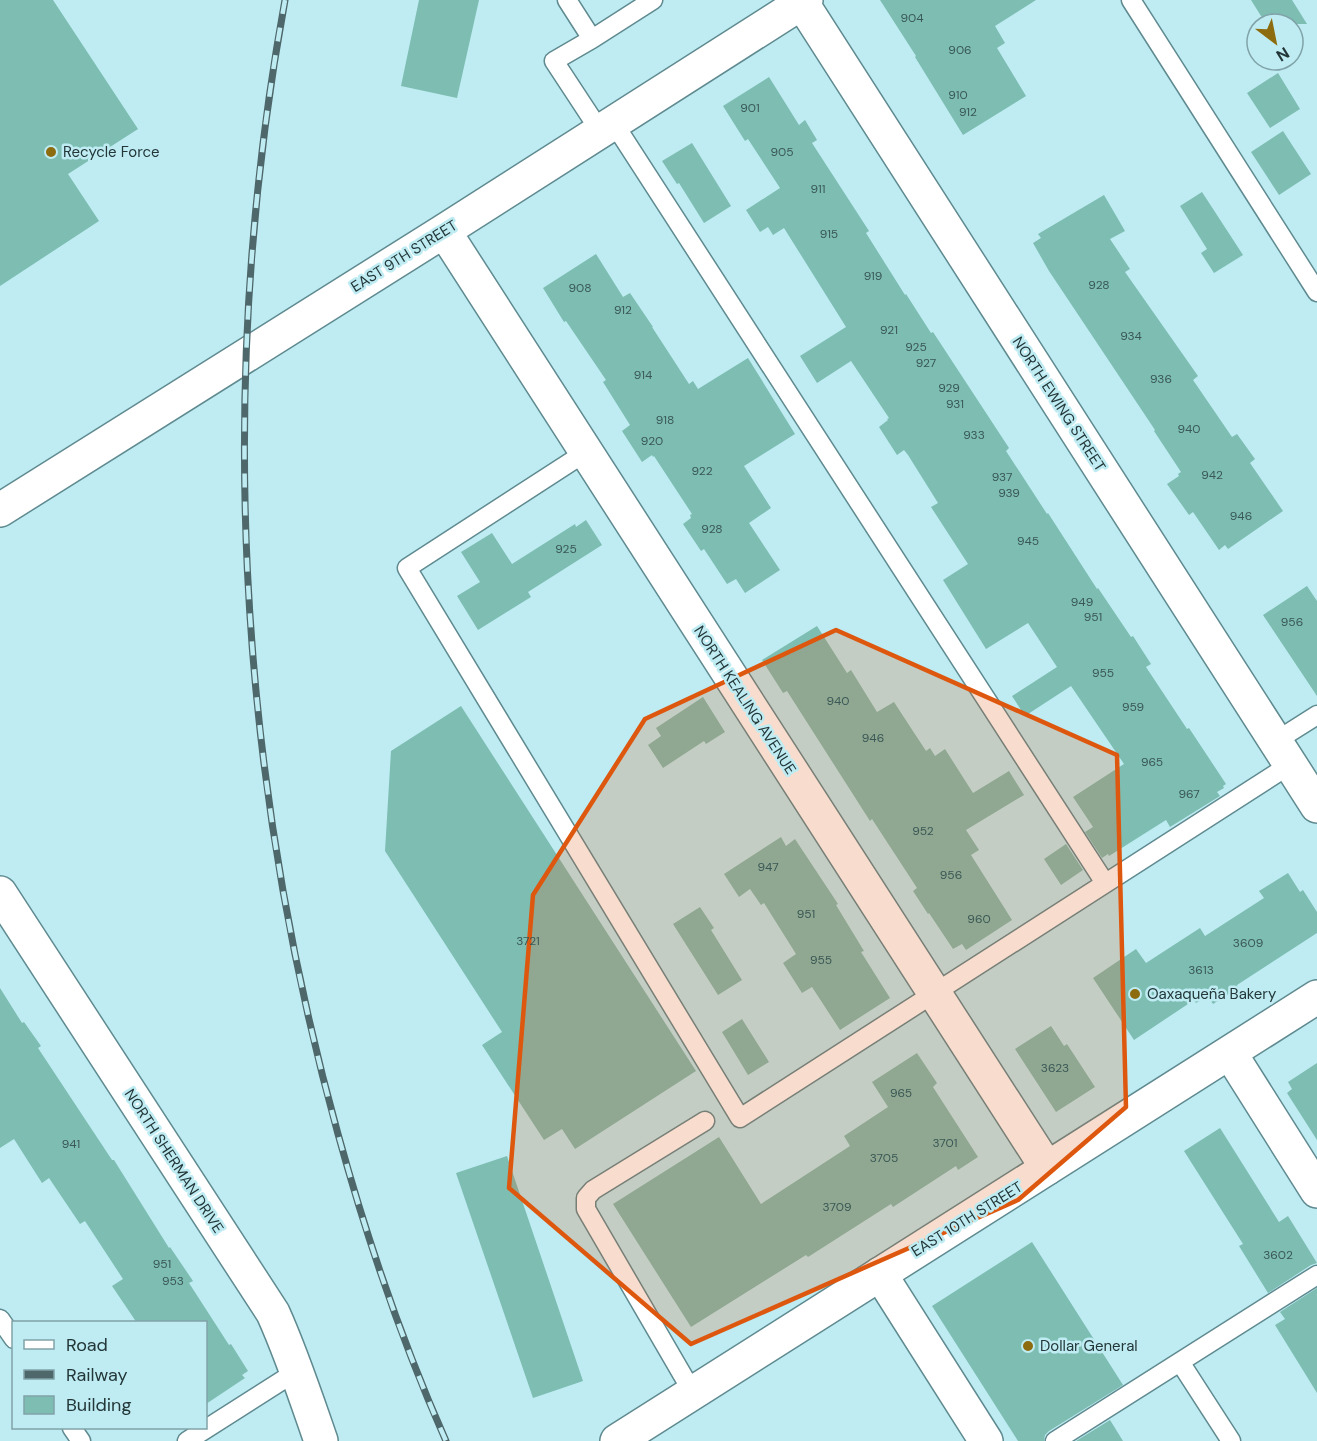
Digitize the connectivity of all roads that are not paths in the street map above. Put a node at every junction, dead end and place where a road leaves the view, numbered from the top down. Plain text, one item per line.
1 (567, 0) edge
2 (653, 0) edge
3 (1131, 0) edge
4 (802, 1) edge
5 (592, 39) junction
6 (607, 127) junction
7 (444, 231) junction
8 (1317, 292) edge
9 (586, 452) junction
10 (0, 510) edge
11 (1317, 715) edge
12 (1283, 753) junction
13 (1317, 806) edge
14 (1105, 883) junction
15 (0, 893) edge
16 (934, 993) junction
17 (1317, 997) edge
18 (1230, 1053) junction
19 (705, 1121) dead end
20 (1047, 1168) junction
21 (1317, 1191) edge
22 (880, 1274) junction
23 (1317, 1275) edge
24 (0, 1318) edge
25 (12, 1336) edge
26 (1180, 1362) junction
27 (297, 1371) junction
28 (693, 1393) junction
29 (207, 1428) edge
30 (206, 1429) edge
31 (187, 1441) edge
32 (321, 1441) edge
33 (617, 1441) edge
34 (986, 1441) edge
35 (1055, 1441) edge
36 (1231, 1441) edge

1 - 5 lane
2 - 5 lane
3 - 8 lane
4 - 6 street, EAST 9TH STREET
4 - 12 street, NORTH EWING STREET
5 - 6 lane
6 - 7 street, EAST 9TH STREET
6 - 14 lane
7 - 9 street, NORTH KEALING AVENUE
7 - 10 street, EAST 9TH STREET
9 - 16 street, NORTH KEALING AVENUE
9 - 16 lane
11 - 12 lane
12 - 13 street, NORTH EWING STREET
12 - 14 lane
14 - 16 lane
15 - 27 street, NORTH SHERMAN DRIVE
16 - 20 street, NORTH KEALING AVENUE
17 - 18 street, EAST 10TH STREET
18 - 20 street, EAST 10TH STREET
18 - 21 street
19 - 28 lane
20 - 22 street, EAST 10TH STREET
22 - 28 street, EAST 10TH STREET
22 - 34 street
23 - 26 lane
24 - 25 lane
26 - 35 lane
26 - 36 lane
27 - 29 lane
27 - 32 street, NORTH SHERMAN DRIVE
28 - 33 street, EAST 10TH STREET
30 - 31 lane

